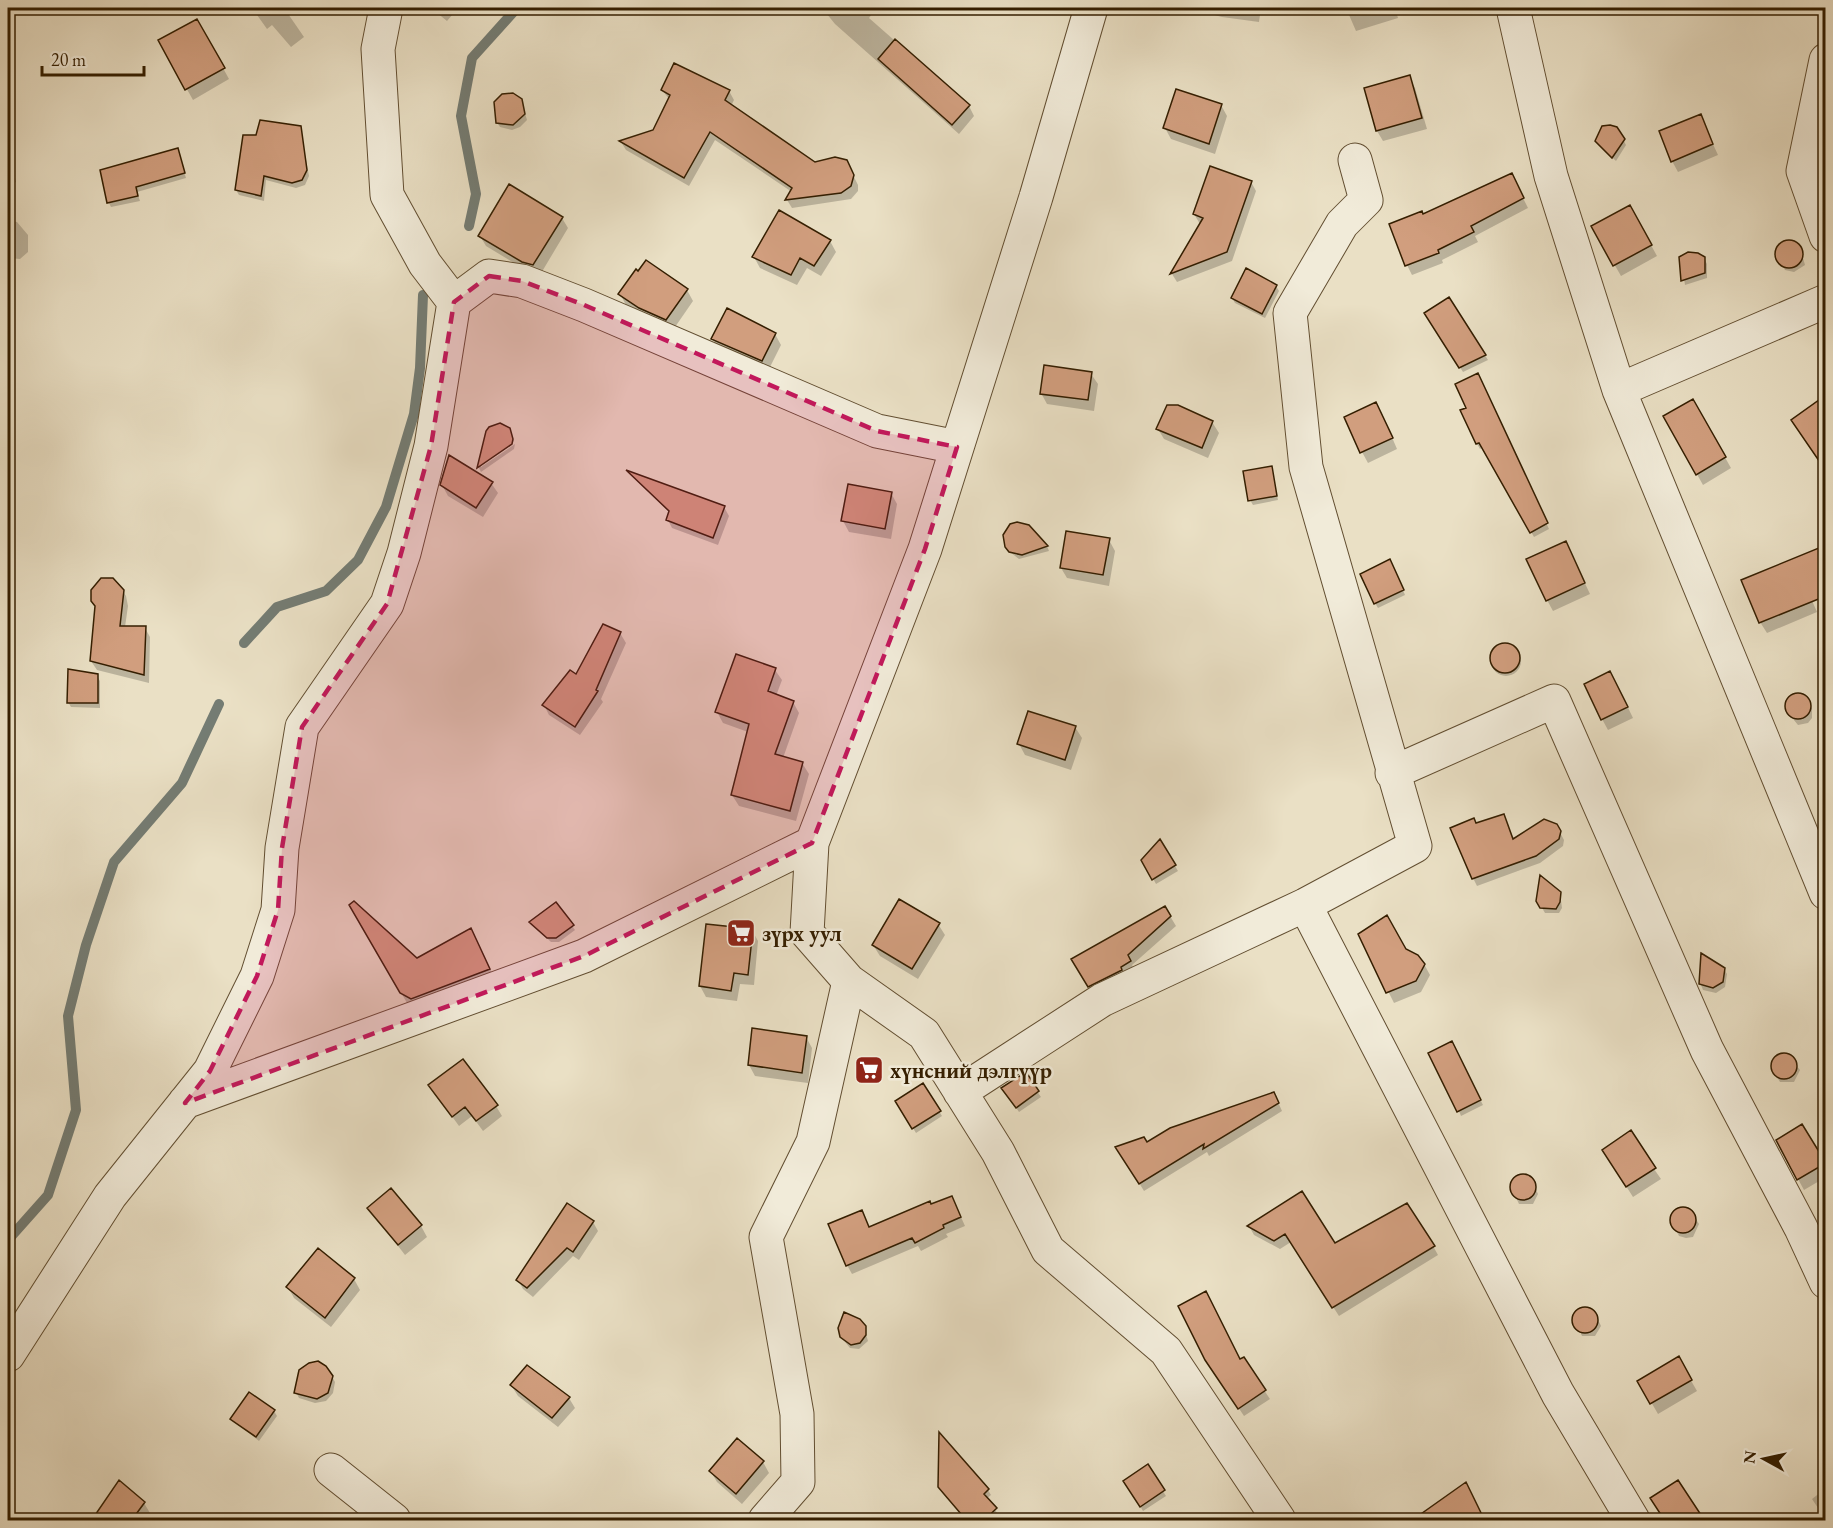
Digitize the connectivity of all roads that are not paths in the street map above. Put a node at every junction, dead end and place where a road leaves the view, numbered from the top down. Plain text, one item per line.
1 (386, 8) edge
2 (1091, 8) edge
3 (1513, 8) edge
4 (1826, 60) edge
5 (1355, 160) dead end
6 (1826, 236) edge
7 (1826, 301) edge
8 (454, 303) junction
9 (1619, 390) junction
10 (957, 447) junction
11 (1392, 773) junction
12 (812, 843) junction
13 (1826, 893) edge
14 (1305, 905) junction
15 (849, 981) junction
16 (960, 1092) junction
17 (185, 1102) junction
18 (1826, 1282) edge
19 (8, 1355) edge
20 (331, 1470) dead end
21 (394, 1521) edge
22 (765, 1521) edge
23 (1279, 1521) edge
24 (1634, 1521) edge

1 - 8 street
2 - 10 street
3 - 9 street
4 - 6 street
5 - 11 street
7 - 9 street
8 - 10 street
8 - 17 street
9 - 13 street
10 - 12 street
11 - 14 street
11 - 18 street
12 - 15 street
12 - 17 street
14 - 16 street
14 - 24 street
15 - 16 street
15 - 22 street
16 - 23 street
17 - 19 street
20 - 21 street

